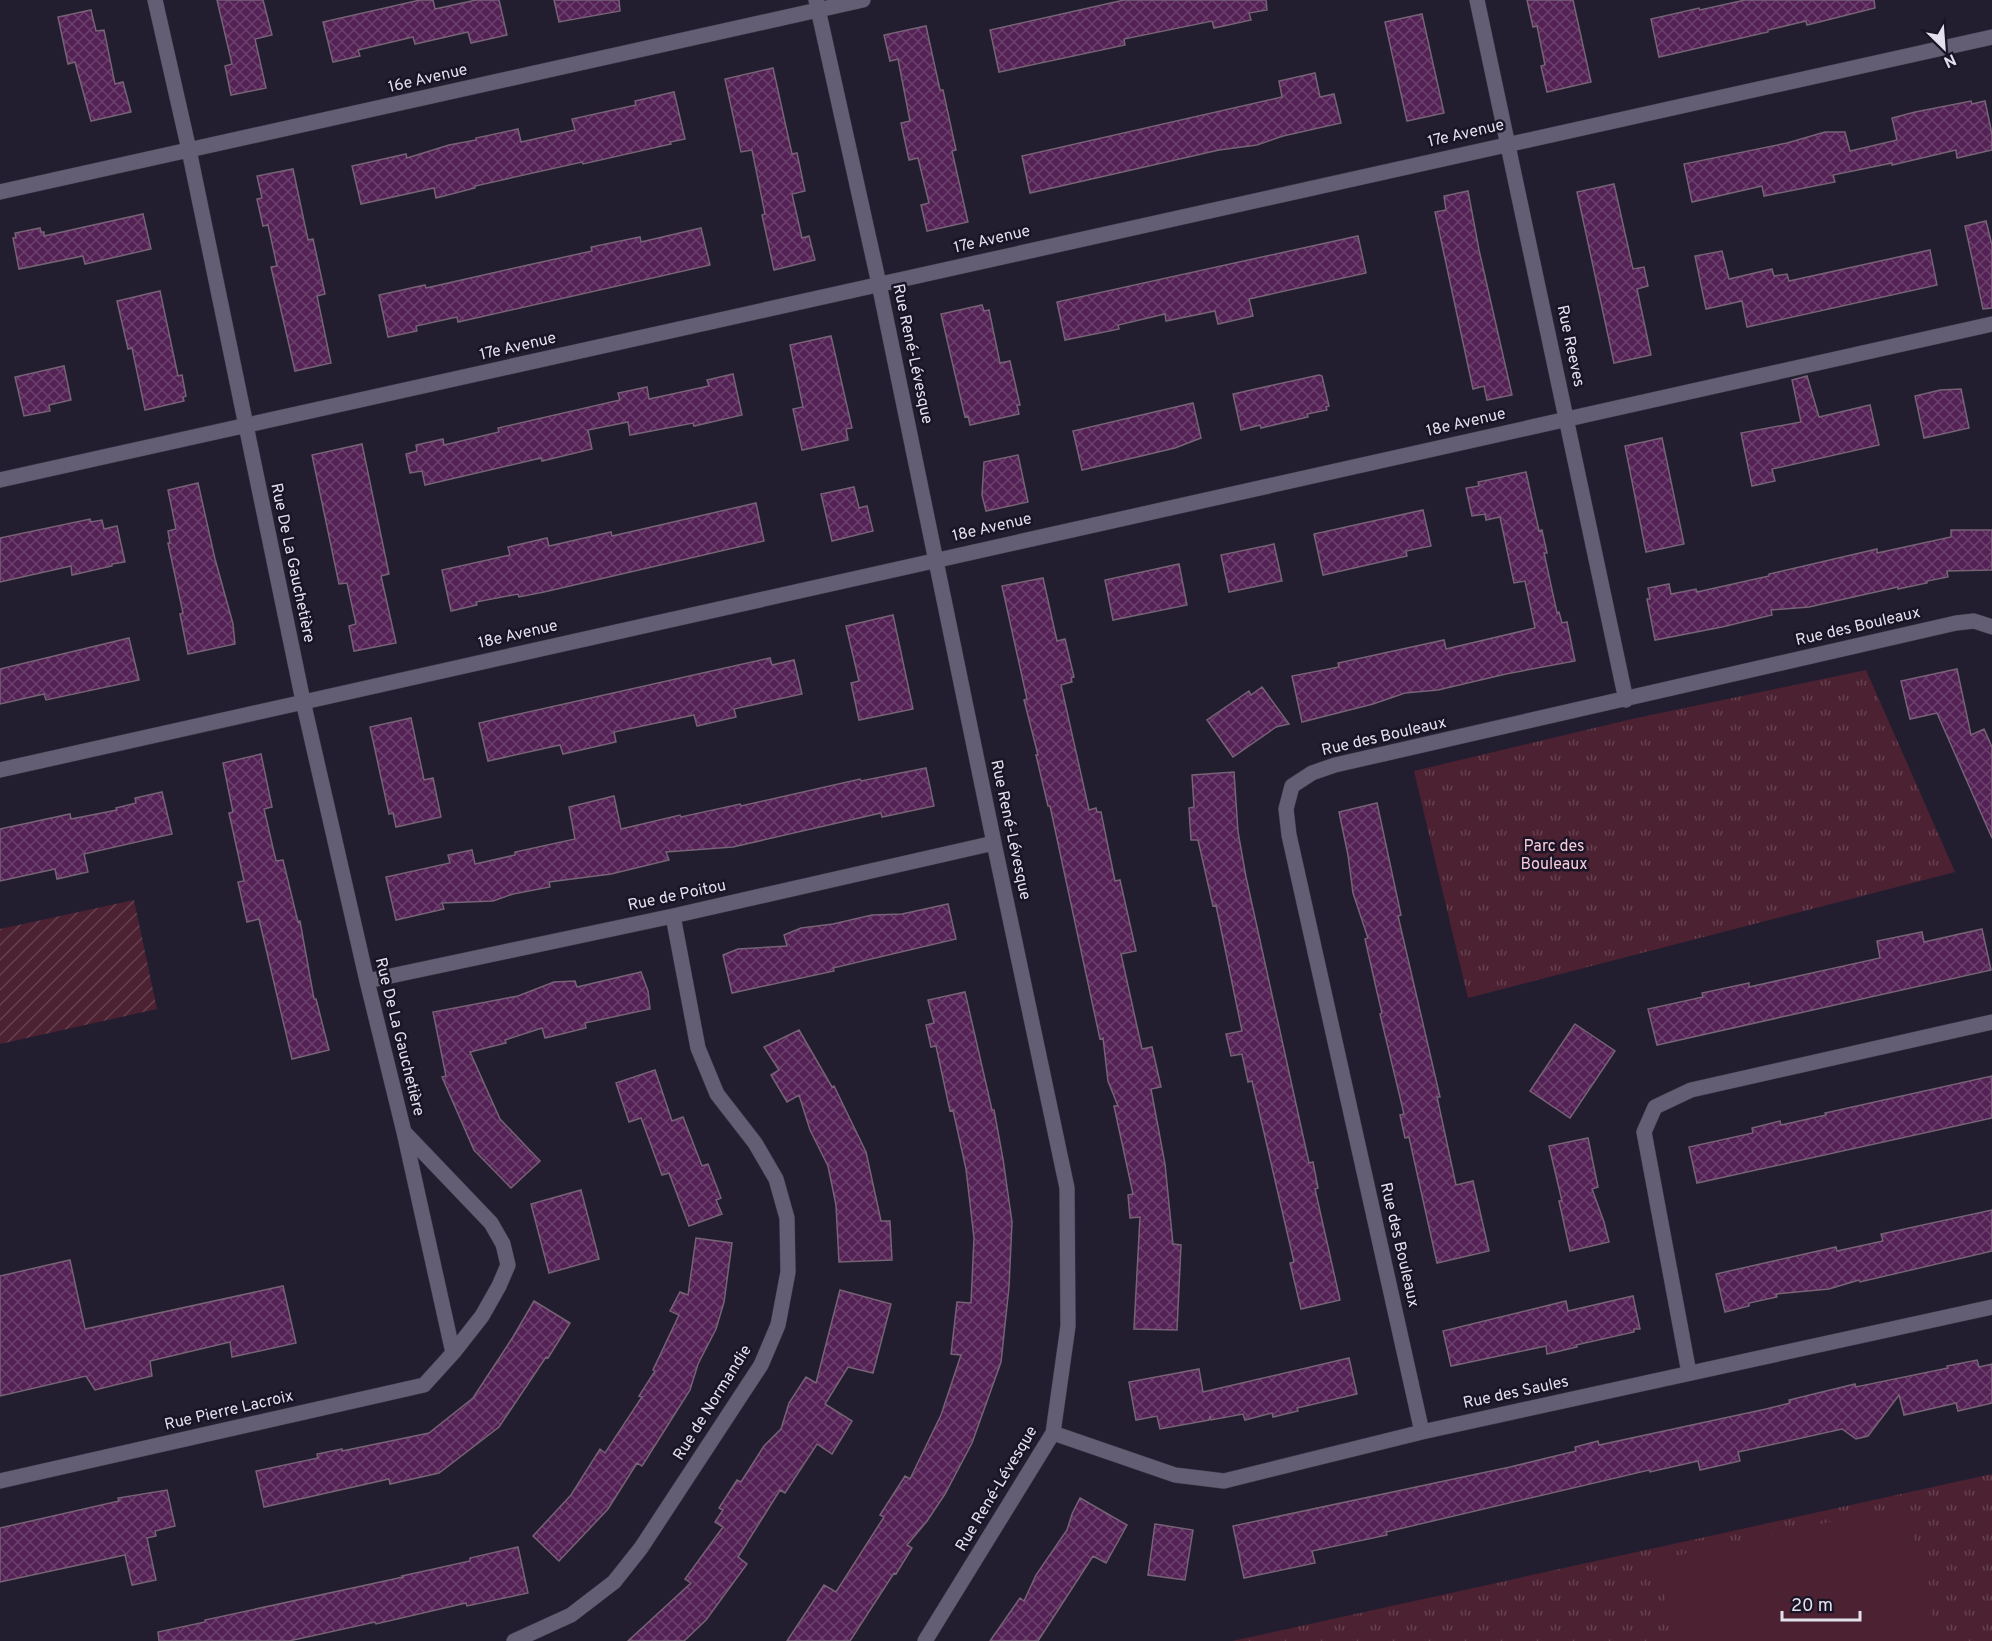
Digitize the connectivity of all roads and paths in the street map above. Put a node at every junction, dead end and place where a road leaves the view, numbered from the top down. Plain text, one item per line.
1 (155, 0) edge
2 (863, 0) edge
3 (1477, 0) edge
4 (817, 5) edge
5 (1992, 37) edge
6 (1508, 143) junction
7 (189, 150) junction
8 (0, 192) edge
9 (879, 284) junction
10 (1992, 324) edge
11 (1567, 419) junction
12 (244, 426) junction
13 (0, 480) edge
14 (936, 559) junction
15 (1992, 627) edge
16 (1626, 700) junction
17 (303, 701) junction
18 (0, 770) edge
19 (994, 843) junction
20 (673, 916) junction
21 (367, 981) junction
22 (1992, 1022) edge
23 (404, 1132) junction
24 (1992, 1307) edge
25 (453, 1353) junction
26 (1689, 1373) junction
27 (1422, 1432) junction
28 (1053, 1434) junction
29 (0, 1481) edge
30 (514, 1641) edge
31 (925, 1641) edge

1 - 7 street, Rue De La Gauchetière
2 - 4 street, 16e Avenue
3 - 6 street, Rue Reeves
4 - 7 street, 16e Avenue
4 - 9 street, Rue René-Lévesque
5 - 6 street, 17e Avenue
6 - 9 street, 17e Avenue
6 - 11 street, Rue Reeves
7 - 8 street, 16e Avenue
7 - 12 street, Rue De La Gauchetière
9 - 12 street, 17e Avenue
9 - 14 street, Rue René-Lévesque
10 - 11 street, 18e Avenue
11 - 14 street, 18e Avenue
11 - 16 street, Rue Reeves
12 - 13 street, 17e Avenue
12 - 17 street, Rue De La Gauchetière
14 - 17 street, 18e Avenue
14 - 19 street, Rue René-Lévesque
15 - 16 street, Rue des Bouleaux
16 - 27 street, Rue des Bouleaux
17 - 18 street, 18e Avenue
17 - 21 street, Rue De La Gauchetière
19 - 20 street, Rue de Poitou
19 - 28 street, Rue René-Lévesque
20 - 21 street, Rue de Poitou
20 - 30 street, Rue de Normandie
21 - 23 street, Rue De La Gauchetière
22 - 26 street
23 - 25 street, Rue De La Gauchetière
23 - 25 street, Rue De La Gauchetière
24 - 26 street, Rue des Saules
25 - 29 street, Rue Pierre Lacroix
26 - 27 street, Rue des Saules
27 - 28 street, Rue des Saules
28 - 31 street, Rue René-Lévesque

